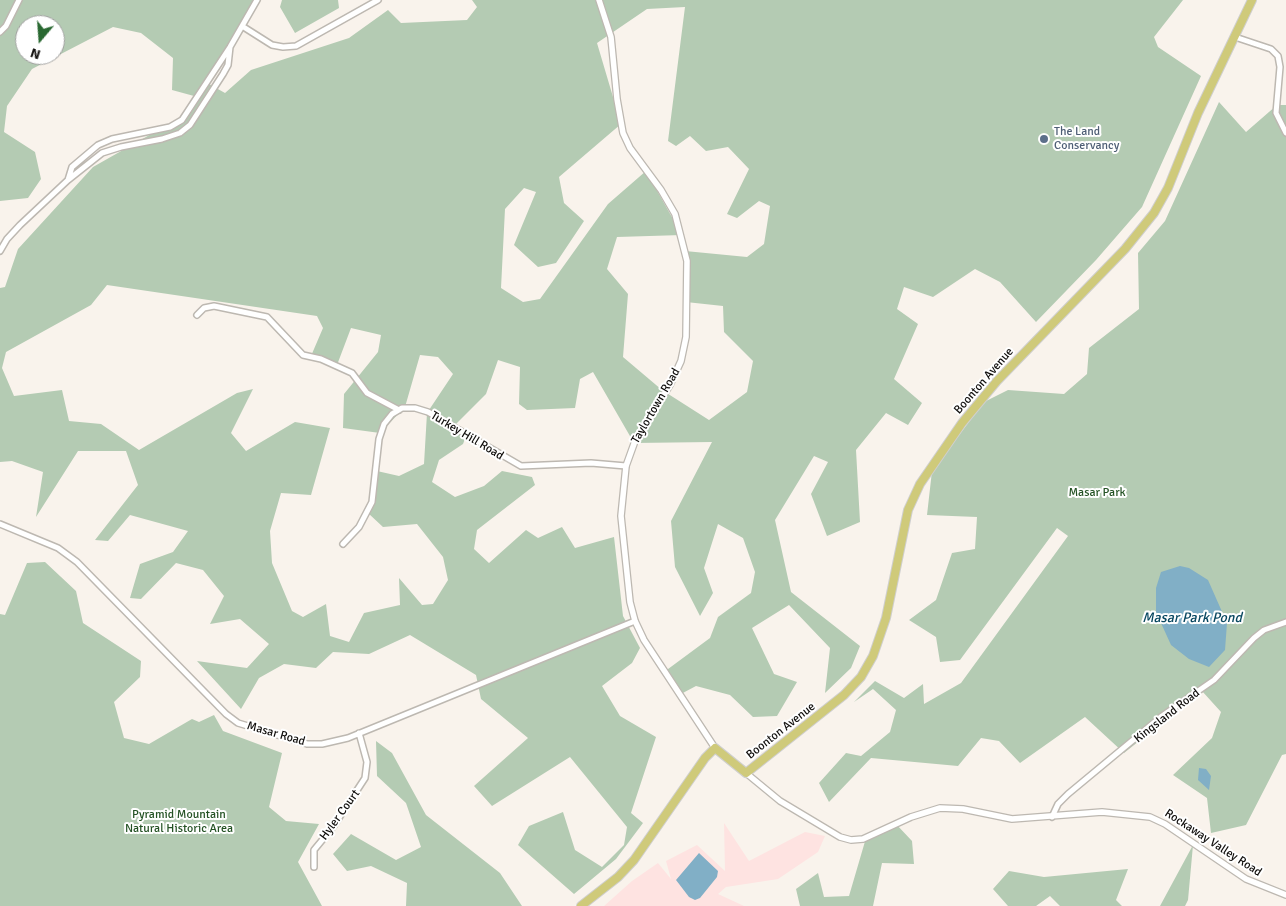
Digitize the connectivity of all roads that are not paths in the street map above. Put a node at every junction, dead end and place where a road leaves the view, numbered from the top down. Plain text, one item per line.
1 (19, 0) edge
2 (257, 0) edge
3 (378, 0) edge
4 (598, 0) edge
5 (1252, 0) edge
6 (242, 26) junction
7 (0, 32) edge
8 (1235, 37) junction
9 (230, 47) junction
10 (186, 114) junction
11 (194, 119) junction
12 (1286, 134) edge
13 (119, 138) junction
14 (121, 147) junction
15 (68, 180) junction
16 (0, 251) edge
17 (197, 315) dead end
18 (399, 410) junction
19 (626, 466) junction
20 (0, 524) edge
21 (343, 544) dead end
22 (635, 621) junction
23 (1286, 622) edge
24 (359, 733) junction
25 (715, 748) junction
26 (746, 773) junction
27 (1052, 817) junction
28 (314, 867) dead end
29 (1286, 895) edge
30 (581, 906) edge

1 - 7 street
2 - 6 street
3 - 6 street
4 - 19 street, Taylortown Road
5 - 8 main road, Boonton Avenue
6 - 9 street
8 - 12 street
8 - 26 main road, Boonton Avenue
9 - 10 street
9 - 11 street
10 - 11 street
10 - 13 street
11 - 14 street
13 - 14 street
13 - 15 street
14 - 15 street
15 - 16 street
17 - 18 street
18 - 19 street, Turkey Hill Road
18 - 21 street
19 - 22 street, Taylortown Road
20 - 24 street, Masar Road
22 - 24 street, Masar Road
22 - 25 street, Taylortown Road
23 - 27 street, Kingsland Road
24 - 28 street, Hyler Court
25 - 26 main road, Rockaway Valley Road
25 - 30 main road
26 - 27 street, Rockaway Valley Road
27 - 29 street, Rockaway Valley Road

